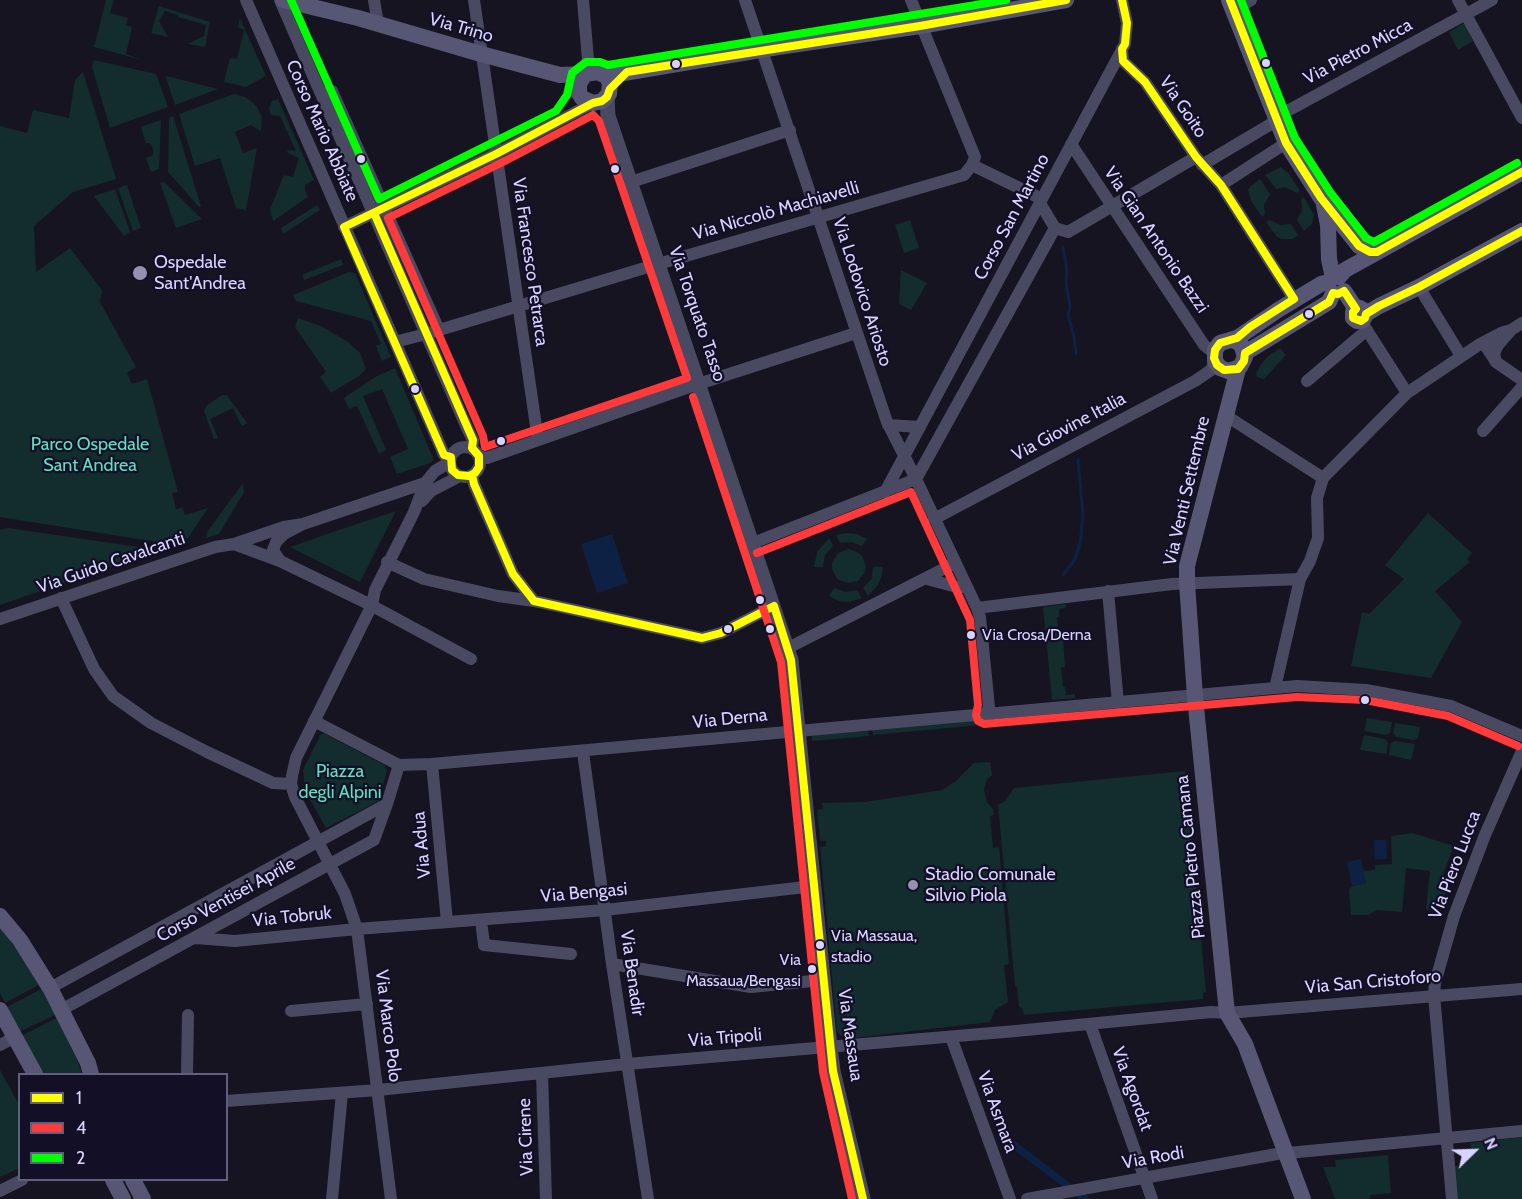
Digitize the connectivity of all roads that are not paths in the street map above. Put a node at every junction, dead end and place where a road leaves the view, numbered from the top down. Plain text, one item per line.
1 (246, 0) edge
2 (282, 0) edge
3 (374, 0) edge
4 (474, 0) edge
5 (583, 0) edge
6 (745, 0) edge
7 (910, 0) edge
8 (1066, 0) edge
9 (1122, 0) edge
10 (1251, 0) edge
11 (1458, 0) edge
12 (1492, 0) edge
13 (1232, 5) edge
14 (1466, 14) junction
15 (378, 24) junction
16 (920, 26) junction
17 (1122, 49) junction
18 (763, 50) junction
19 (481, 54) junction
20 (583, 82) junction
21 (602, 94) junction
22 (567, 116) junction
23 (1274, 116) junction
24 (1522, 118) edge
25 (790, 130) junction
26 (1286, 143) junction
27 (1071, 144) junction
28 (496, 154) junction
29 (1199, 161) junction
30 (968, 170) junction
31 (1522, 172) edge
32 (631, 182) junction
33 (1221, 185) junction
34 (1321, 198) junction
35 (1041, 201) junction
36 (1111, 206) junction
37 (379, 211) junction
38 (818, 217) junction
39 (344, 226) junction
40 (1055, 228) junction
41 (1522, 231) edge
42 (1377, 252) junction
43 (659, 264) junction
44 (1336, 284) junction
45 (1419, 287) junction
46 (1294, 299) junction
47 (517, 306) junction
48 (1362, 319) junction
49 (1522, 322) edge
50 (439, 330) junction
51 (1511, 330) junction
52 (856, 333) junction
53 (426, 334) junction
54 (1233, 340) junction
55 (395, 342) junction
56 (1480, 344) junction
57 (1245, 353) junction
58 (1461, 356) junction
59 (1496, 362) junction
60 (1224, 363) junction
61 (1522, 380) edge
62 (1307, 381) dead end
63 (700, 384) junction
64 (1522, 387) edge
65 (1407, 393) junction
66 (1227, 408) junction
67 (888, 425) junction
68 (921, 427) junction
69 (1483, 432) dead end
70 (538, 440) junction
71 (475, 452) junction
72 (905, 455) junction
73 (450, 459) junction
74 (466, 476) junction
75 (1323, 478) junction
76 (916, 479) junction
77 (425, 483) junction
78 (885, 492) junction
79 (414, 512) junction
80 (934, 519) junction
81 (303, 524) junction
82 (753, 543) junction
83 (234, 544) junction
84 (280, 561) junction
85 (387, 562) junction
86 (955, 563) junction
87 (927, 579) junction
88 (1300, 579) junction
89 (1186, 583) junction
90 (967, 587) junction
91 (1108, 591) junction
92 (61, 598) junction
93 (534, 601) junction
94 (372, 606) junction
95 (774, 606) junction
96 (977, 608) junction
97 (0, 619) edge
98 (790, 654) junction
99 (471, 659) dead end
100 (1275, 688) junction
101 (1195, 697) junction
102 (1118, 703) junction
103 (986, 714) junction
104 (314, 721) junction
105 (799, 730) junction
106 (1522, 736) edge
107 (1522, 751) edge
108 (584, 752) junction
109 (432, 764) junction
110 (399, 765) junction
111 (291, 784) junction
112 (387, 804) junction
113 (317, 842) junction
114 (329, 864) junction
115 (814, 886) junction
116 (605, 910) junction
117 (0, 916) edge
118 (481, 920) junction
119 (447, 922) junction
120 (357, 929) junction
121 (195, 938) junction
122 (571, 954) dead end
123 (612, 964) junction
124 (823, 980) junction
125 (50, 988) junction
126 (1522, 989) edge
127 (1434, 995) junction
128 (367, 1004) junction
129 (61, 1010) junction
130 (291, 1011) dead end
131 (1, 1013) edge
132 (1227, 1013) junction
133 (188, 1015) dead end
134 (1090, 1024) junction
135 (951, 1037) junction
136 (7, 1041) edge
137 (830, 1047) junction
138 (627, 1064) junction
139 (34, 1073) edge
140 (91, 1073) edge
141 (187, 1073) edge
142 (542, 1073) junction
143 (378, 1090) junction
144 (342, 1093) junction
145 (228, 1101) edge
146 (1522, 1131) edge
147 (1446, 1138) junction
148 (1286, 1153) junction
149 (1145, 1178) junction
150 (18, 1181) edge
151 (114, 1181) edge
152 (134, 1181) edge
153 (0, 1191) edge
154 (123, 1199) edge
155 (143, 1199) edge
156 (332, 1199) edge
157 (391, 1199) edge
158 (546, 1199) edge
159 (648, 1199) edge
160 (863, 1199) edge
161 (1010, 1199) edge
162 (1027, 1199) edge
163 (1152, 1199) edge
164 (1303, 1199) edge
165 (1452, 1199) edge

1 - 39 street, Corso Mario Abbiate
2 - 15 main road, Via Trino
2 - 37 street, Corso Mario Abbiate
3 - 15 street
4 - 19 street, Via Francesco Petrarca
5 - 20 street
6 - 18 street, Via Lodovico Ariosto
7 - 16 street
8 - 16 main road
9 - 17 street, Corso San Martino
10 - 13 street
11 - 14 street
12 - 14 street, Via Pietro Micca
13 - 23 main road
14 - 23 street, Via Pietro Micca
14 - 24 street
15 - 19 main road, Via Trino
16 - 18 main road
16 - 30 street
17 - 27 street, Corso San Martino
17 - 29 street, Via Goito
18 - 21 main road
18 - 25 street, Via Lodovico Ariosto
19 - 20 main road, Via Trino
19 - 28 street, Via Francesco Petrarca
20 - 21 main road
20 - 21 main road, Via Trino
20 - 22 street
21 - 22 street
21 - 32 street, Via Torquato Tasso
22 - 28 street
23 - 26 main road
23 - 29 street, Via Pietro Micca
25 - 32 street
25 - 38 street, Via Lodovico Ariosto
26 - 33 street
26 - 34 main road
27 - 35 street, Corso San Martino
27 - 36 street, Via Gian Antonio Bazzi
28 - 37 street
28 - 47 street, Via Francesco Petrarca
29 - 33 street, Via Goito
29 - 36 street, Via Pietro Micca
30 - 35 street
30 - 38 street, Via Niccolò Machiavelli
31 - 42 main road
32 - 43 street, Via Torquato Tasso
33 - 46 street, Via Goito
34 - 42 main road
34 - 44 main road
35 - 40 street
35 - 68 street, Corso San Martino
36 - 40 street, Via Pietro Micca
36 - 60 street, Via Gian Antonio Bazzi
37 - 39 street
37 - 50 street, Corso Mario Abbiate
37 - 53 street, Corso Mario Abbiate
38 - 43 street, Via Niccolò Machiavelli
38 - 52 street, Via Lodovico Ariosto
39 - 55 street, Corso Mario Abbiate
40 - 76 street
41 - 45 main road
42 - 44 main road
43 - 47 street, Via Niccolò Machiavelli
43 - 63 street, Via Torquato Tasso
44 - 46 main road
44 - 48 main road
44 - 57 main road
45 - 48 main road
45 - 58 street
46 - 54 main road
47 - 50 street, Via Niccolò Machiavelli
47 - 70 street, Via Francesco Petrarca
48 - 62 street
48 - 65 street
49 - 51 street
50 - 53 street, Via Niccolò Machiavelli
51 - 56 street
51 - 59 street
52 - 63 street
52 - 67 street, Via Lodovico Ariosto
53 - 55 street
53 - 71 street, Corso Mario Abbiate
54 - 57 main road
54 - 60 main road
55 - 73 street, Corso Mario Abbiate
56 - 58 street
56 - 59 street
57 - 60 main road
58 - 65 street
59 - 61 street
60 - 66 main road, Via Venti Settembre
60 - 80 street, Via Giovine Italia
63 - 70 street
63 - 82 street, Via Torquato Tasso
64 - 69 street
65 - 75 street
66 - 75 street
66 - 89 main road, Via Venti Settembre
67 - 68 street
67 - 72 street, Via Lodovico Ariosto
68 - 72 street, Corso San Martino
70 - 71 street
71 - 73 street
71 - 74 street
72 - 76 street, Via Lodovico Ariosto
72 - 78 street, Corso San Martino
73 - 74 street
73 - 77 street
74 - 79 street
74 - 93 street
75 - 88 street
76 - 78 street
76 - 80 street, Via Lodovico Ariosto
77 - 79 street
77 - 81 street
78 - 82 street
79 - 85 street
80 - 86 street, Via Lodovico Ariosto
81 - 83 street, Via Guido Cavalcanti
81 - 84 street
82 - 95 street, Via Torquato Tasso
83 - 84 street
83 - 92 street, Via Guido Cavalcanti
84 - 94 street
85 - 93 street
85 - 94 street
86 - 87 street
86 - 90 street, Via Lodovico Ariosto
87 - 90 street
87 - 98 street
88 - 89 street
88 - 100 street
89 - 91 street
89 - 101 main road, Via Venti Settembre
90 - 96 street, Via Lodovico Ariosto
91 - 96 street
91 - 102 street
92 - 97 street, Via Guido Cavalcanti
92 - 111 street
93 - 95 street
94 - 99 street
94 - 104 street
95 - 98 street, Via Massaua
96 - 103 street, Via Lodovico Ariosto
98 - 105 street, Via Massaua
100 - 101 street, Via Derna
100 - 106 street, Via Derna
101 - 102 street, Via Derna
101 - 132 main road, Piazza Pietro Camana
102 - 103 street, Via Derna
103 - 105 street, Via Derna
104 - 110 street, Via Derna
104 - 111 street
105 - 108 street, Via Derna
105 - 115 street, Via Massaua
107 - 127 street, Via Piero Lucca
108 - 109 street, Via Derna
108 - 116 street, Via Benadir
109 - 110 street, Via Derna
109 - 119 street, Via Adua
110 - 112 street, Corso Ventisei Aprile
111 - 113 street
112 - 113 street, Corso Ventisei Aprile
112 - 114 street, Corso Ventisei Aprile
113 - 114 street
113 - 125 street, Corso Ventisei Aprile
114 - 120 street, Via Marco Polo
114 - 121 street, Corso Ventisei Aprile
115 - 116 street, Via Bengasi
115 - 124 street, Via Massaua
116 - 118 street, Via Bengasi
116 - 123 street, Via Benadir
117 - 125 main road
118 - 119 street, Via Bengasi
118 - 122 street
119 - 120 street, Via Bengasi
120 - 121 street, Via Tobruk
120 - 128 street, Via Marco Polo
121 - 129 street, Corso Ventisei Aprile
123 - 124 street
123 - 138 street, Via Benadir
124 - 137 street, Via Massaua
125 - 129 main road
126 - 127 street, Via San Cristoforo
127 - 132 street, Via San Cristoforo
127 - 147 street, Via Piero Lucca
128 - 130 street
128 - 143 street, Via Marco Polo
129 - 140 main road
131 - 136 main road
132 - 134 street, Via Tripoli
132 - 148 main road
133 - 141 street
134 - 135 street, Via Tripoli
134 - 149 street, Via Agordat
135 - 137 street, Via Tripoli
135 - 161 street, Via Asmara
136 - 139 main road
137 - 138 street, Via Tripoli
137 - 160 street, Via Massaua
138 - 142 street, Via Tripoli
138 - 159 street, Via Benadir
142 - 143 street, Via Tripoli
142 - 158 street, Via Cirene
143 - 144 street, Via Tripoli
143 - 157 street, Via Marco Polo
144 - 145 street, Via Tripoli
144 - 156 street
146 - 147 street, Via Rodi
147 - 148 street, Via Rodi
147 - 165 street, Via Piero Lucca
148 - 149 street, Via Rodi
148 - 164 main road
149 - 162 street, Via Rodi
149 - 163 street, Via Agordat
150 - 153 street
151 - 154 main road
152 - 155 main road

